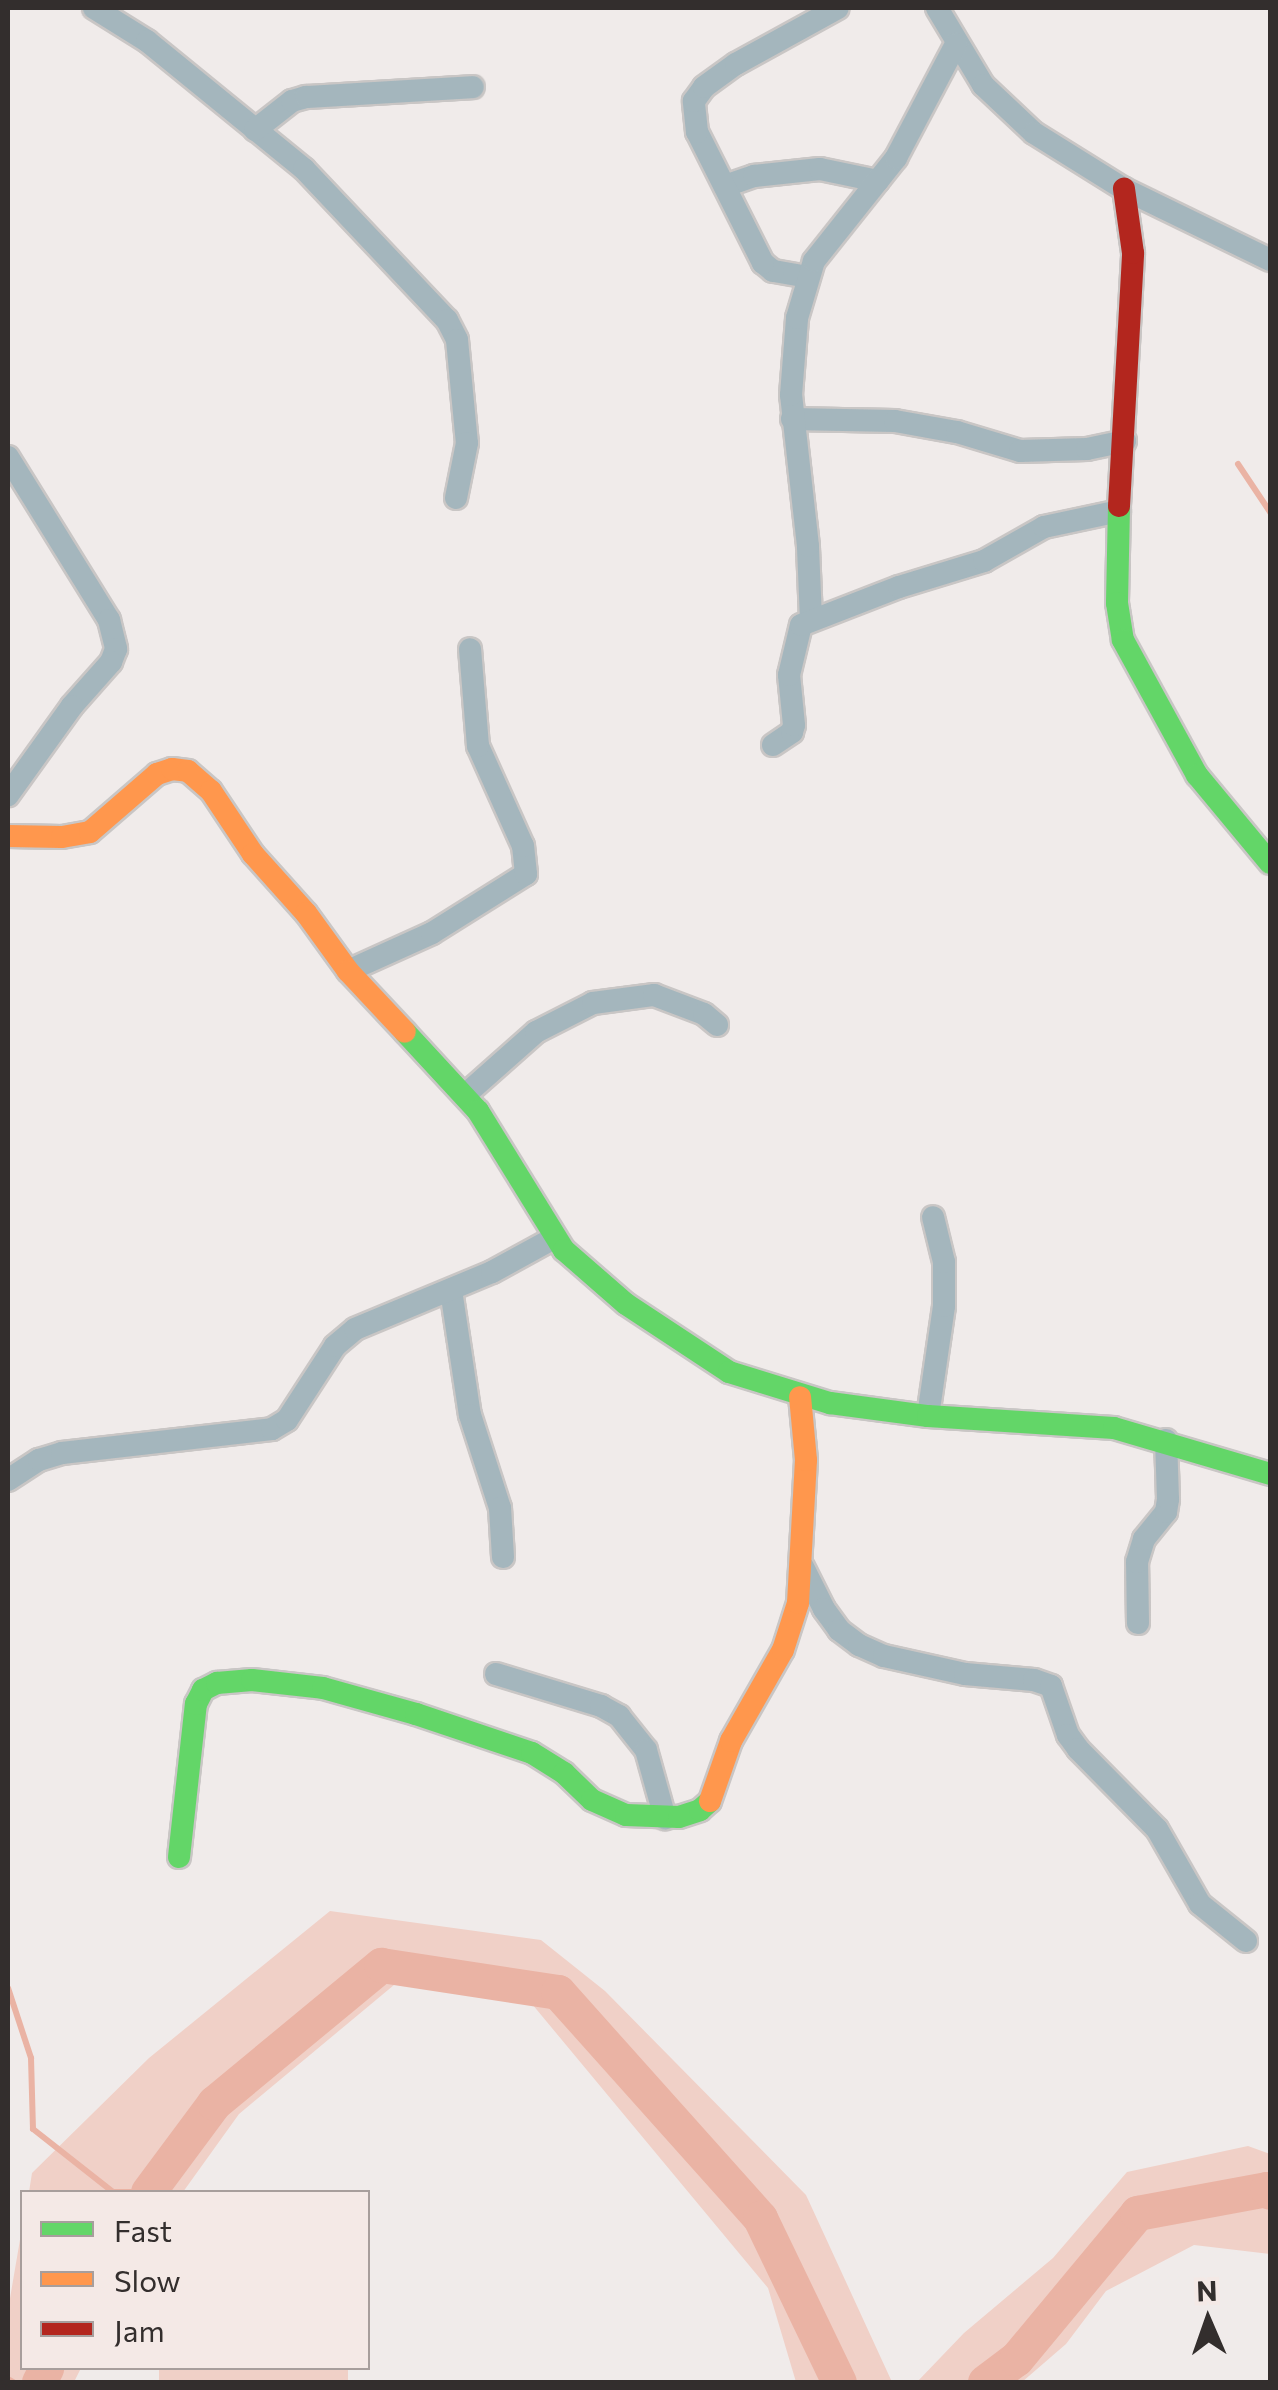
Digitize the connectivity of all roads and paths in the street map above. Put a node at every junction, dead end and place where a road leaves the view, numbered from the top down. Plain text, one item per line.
1 (94, 8) edge
2 (838, 8) edge
3 (938, 8) edge
4 (956, 44) junction
5 (473, 87) dead end
6 (255, 130) junction
7 (878, 180) junction
8 (725, 186) junction
9 (1124, 189) junction
10 (1270, 260) edge
11 (808, 277) junction
12 (792, 419) junction
13 (1124, 441) junction
14 (8, 457) edge
15 (456, 498) dead end
16 (1119, 511) junction
17 (811, 619) junction
18 (470, 649) dead end
19 (773, 744) dead end
20 (8, 795) edge
21 (8, 836) edge
22 (1270, 863) edge
23 (348, 971) junction
24 (717, 1025) dead end
25 (465, 1095) junction
26 (932, 1216) dead end
27 (554, 1238) junction
28 (452, 1290) junction
29 (800, 1397) junction
30 (928, 1416) junction
31 (1166, 1440) junction
32 (1270, 1474) edge
33 (8, 1480) edge
34 (503, 1558) dead end
35 (802, 1567) junction
36 (1138, 1623) dead end
37 (496, 1674) dead end
38 (665, 1818) junction
39 (179, 1857) dead end
40 (1246, 1941) dead end

1 - 6 street
2 - 8 street
3 - 4 street
4 - 7 street
4 - 9 street
5 - 6 street
6 - 15 street
7 - 8 street
7 - 11 street
8 - 11 street
9 - 10 street
9 - 13 street
11 - 12 street
12 - 13 street
12 - 17 street
13 - 16 street
14 - 20 street
16 - 17 street
16 - 22 street
17 - 19 street
18 - 23 street
21 - 23 street
23 - 25 street
24 - 25 street
25 - 27 street
26 - 30 street
27 - 28 street
27 - 29 street
28 - 33 street
28 - 34 street
29 - 30 street
29 - 35 street
30 - 31 street
31 - 32 street
31 - 36 street
35 - 38 street
35 - 40 street
37 - 38 street
38 - 39 street

